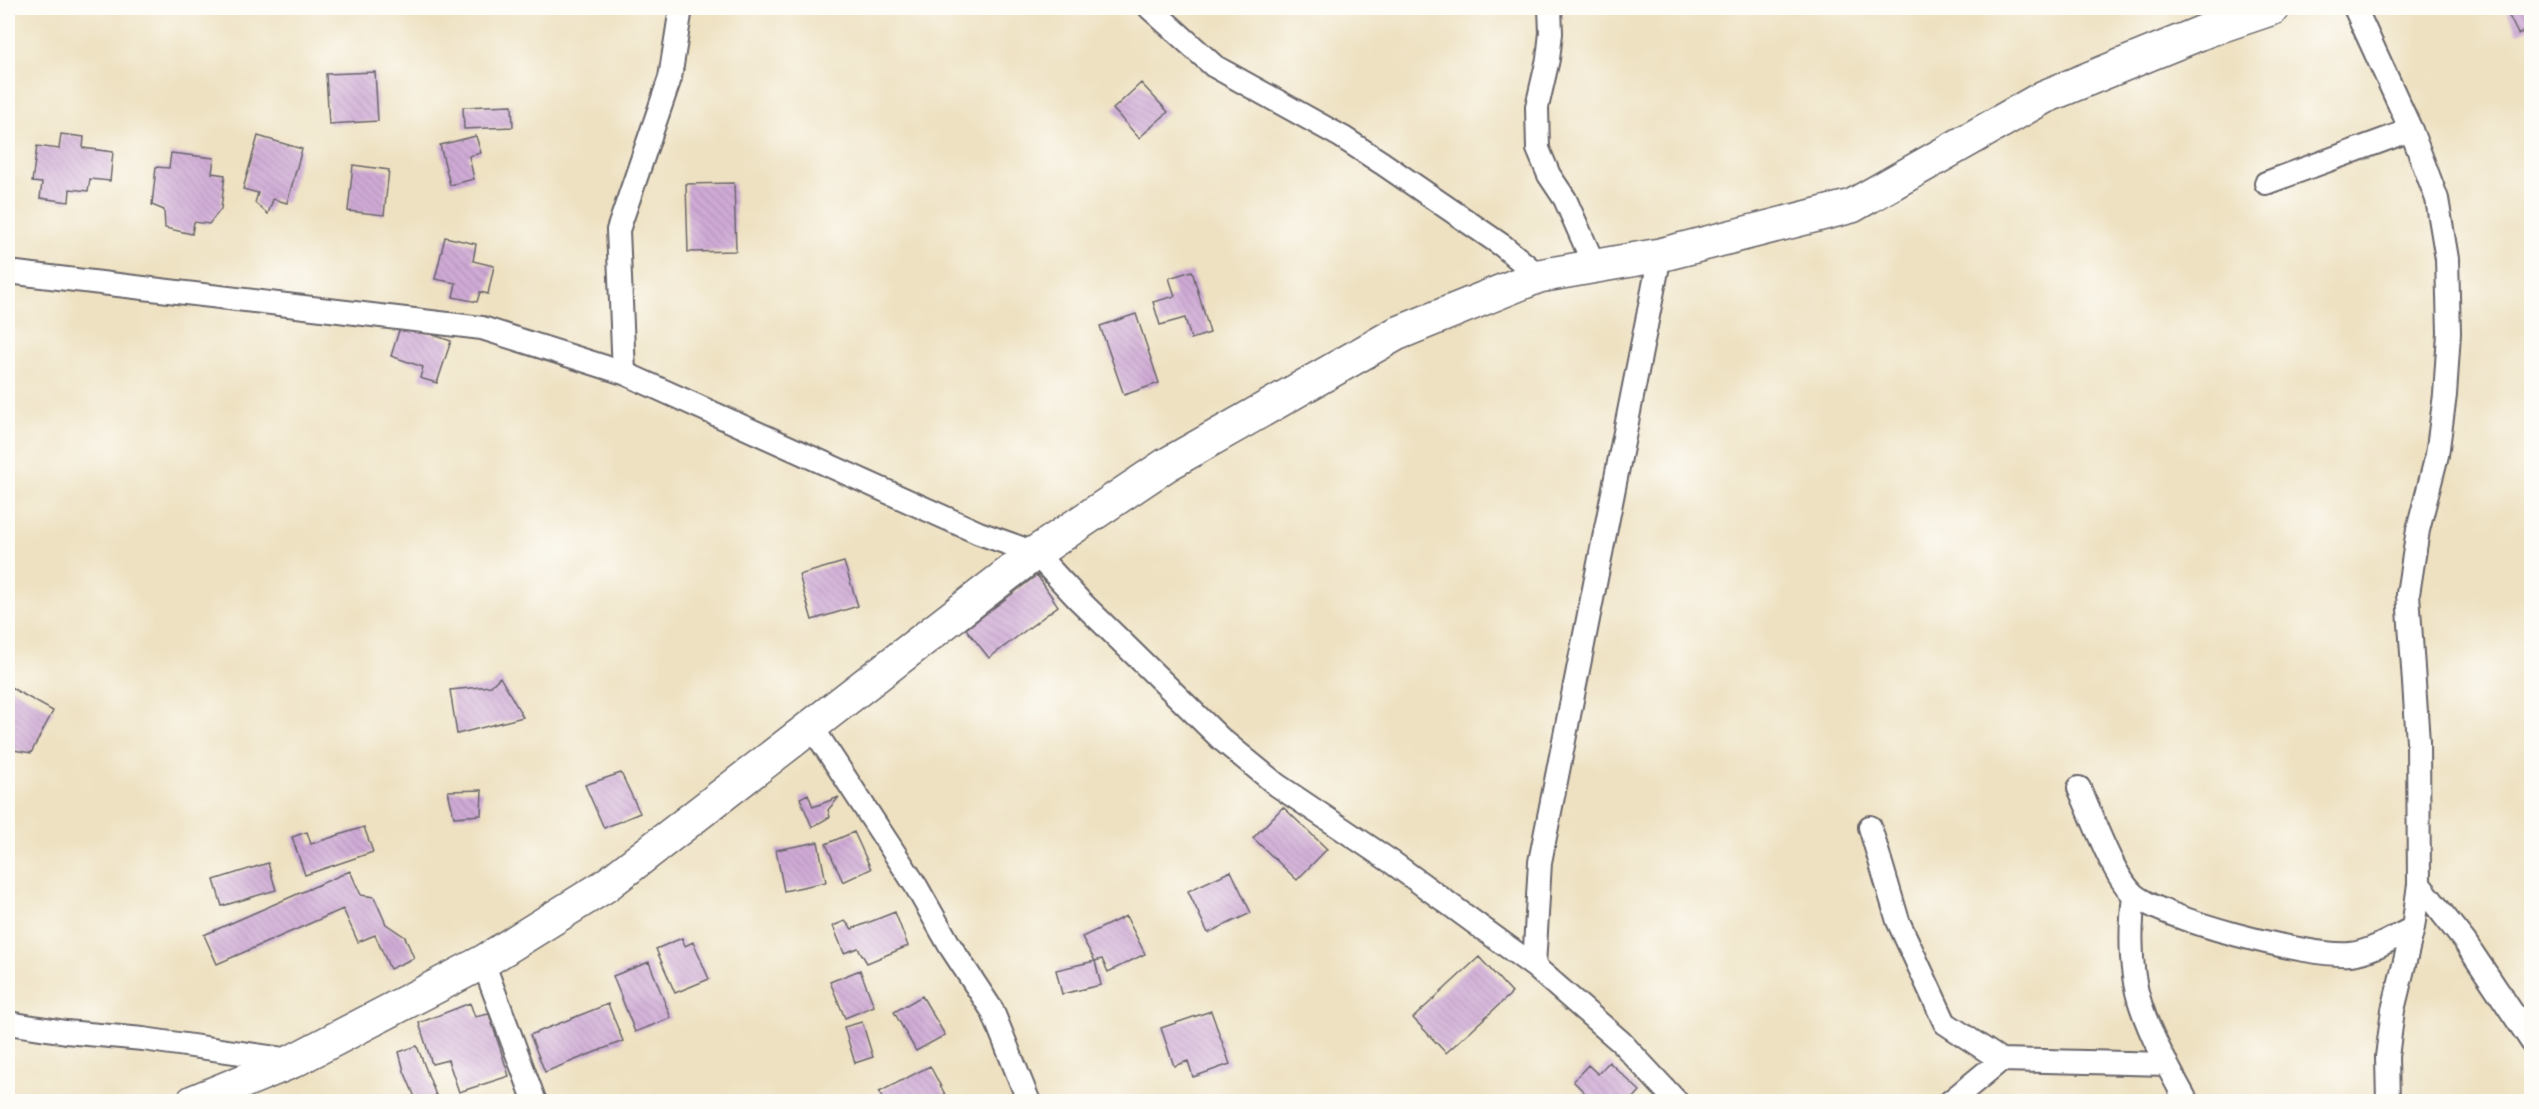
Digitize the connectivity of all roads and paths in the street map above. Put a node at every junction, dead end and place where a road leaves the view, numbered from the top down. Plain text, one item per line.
1 (681, 8) edge
2 (1150, 8) edge
3 (1550, 8) edge
4 (2273, 8) edge
5 (2355, 8) edge
6 (2411, 130) junction
7 (2266, 183) dead end
8 (1660, 255) junction
9 (1595, 267) junction
10 (8, 272) edge
11 (1539, 276) junction
12 (624, 373) junction
13 (1035, 553) junction
14 (812, 727) junction
15 (2079, 788) dead end
16 (1870, 827) dead end
17 (2419, 884) junction
18 (2134, 895) junction
19 (2413, 928) junction
20 (483, 962) junction
21 (1534, 966) junction
22 (8, 1023) edge
23 (2532, 1042) edge
24 (2001, 1060) junction
25 (293, 1061) junction
26 (2167, 1064) junction
27 (193, 1101) edge
28 (535, 1101) edge
29 (1029, 1101) edge
30 (1677, 1101) edge
31 (1950, 1101) edge
32 (2187, 1101) edge
33 (2388, 1101) edge

1 - 12 street
2 - 11 street
3 - 9 street
4 - 8 main road
5 - 6 street
6 - 7 street
6 - 17 street
8 - 9 main road
8 - 21 street
9 - 11 main road
10 - 12 street
11 - 13 main road
12 - 13 street
13 - 14 main road
13 - 21 street
14 - 20 main road
14 - 29 street
15 - 18 street
16 - 24 street
17 - 19 street
17 - 23 street
18 - 19 street
18 - 26 street
19 - 33 street
20 - 25 main road
20 - 28 street
21 - 30 street
22 - 25 street
24 - 26 street
24 - 31 street
25 - 27 main road
26 - 32 street

